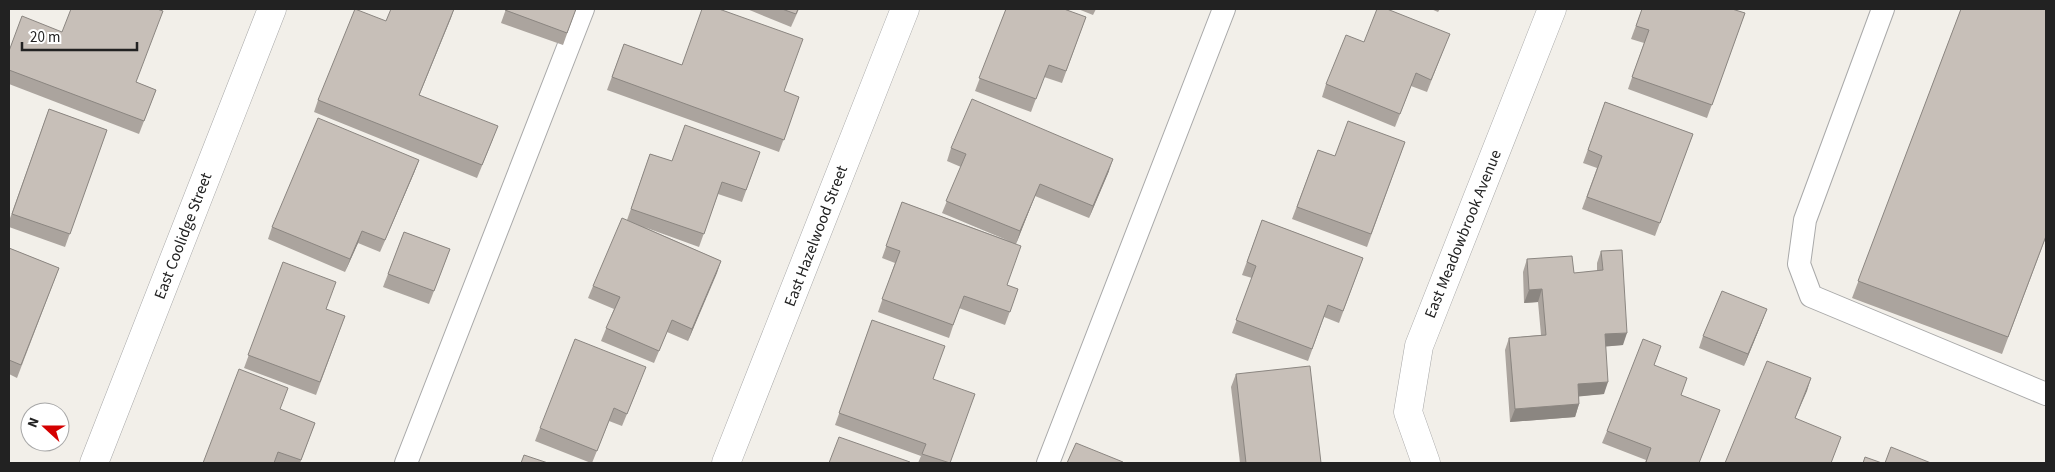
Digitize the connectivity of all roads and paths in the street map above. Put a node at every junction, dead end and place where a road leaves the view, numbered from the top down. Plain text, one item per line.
1 (272, 9) edge
2 (583, 9) edge
3 (905, 9) edge
4 (1224, 9) edge
5 (1552, 9) edge
6 (1883, 9) edge
7 (2046, 394) edge
8 (94, 463) edge
9 (406, 463) edge
10 (726, 463) edge
11 (1048, 463) edge
12 (1426, 463) edge

1 - 8 street, East Coolidge Street
2 - 9 lane
3 - 10 street, East Hazelwood Street
4 - 11 lane
5 - 12 street, East Meadowbrook Avenue
6 - 7 lane

